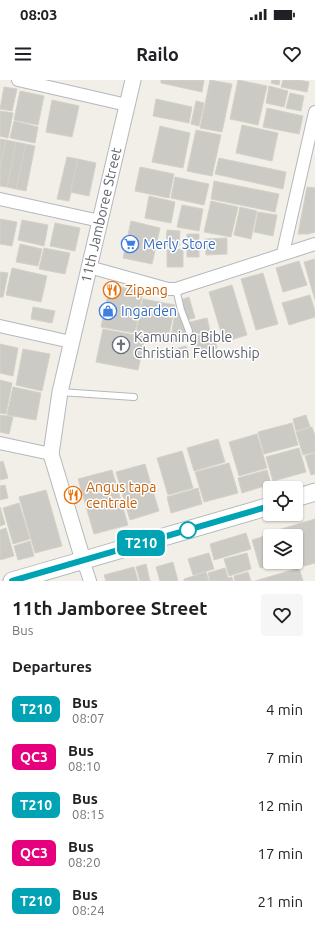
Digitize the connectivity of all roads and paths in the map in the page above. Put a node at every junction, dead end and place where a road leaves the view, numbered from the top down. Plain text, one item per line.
1 (18, 80) edge
2 (133, 80) edge
3 (127, 104) junction
4 (315, 112) edge
5 (0, 199) edge
6 (100, 221) junction
7 (315, 244) edge
8 (283, 253) junction
9 (89, 267) junction
10 (176, 288) junction
11 (0, 326) edge
12 (189, 331) dead end
13 (71, 342) junction
14 (60, 392) junction
15 (134, 396) dead end
16 (0, 443) edge
17 (51, 454) junction
18 (315, 492) edge
19 (303, 496) edge
20 (263, 508) edge
21 (84, 560) junction
22 (12, 581) edge
23 (90, 581) edge

1 - 3 street
2 - 3 street, 11th Jamboree Street
3 - 6 street, 11th Jamboree Street
4 - 8 street
5 - 6 street
6 - 9 street, 11th Jamboree Street
7 - 8 street
8 - 10 street
9 - 10 street
9 - 13 street, 11th Jamboree Street
10 - 12 lane
11 - 13 street
13 - 14 street, 11th Jamboree Street
14 - 15 lane
14 - 17 street, 11th Jamboree Street
16 - 17 street
17 - 21 street, 11th Jamboree Street
18 - 19 main road
20 - 21 main road
21 - 22 main road
21 - 23 street

